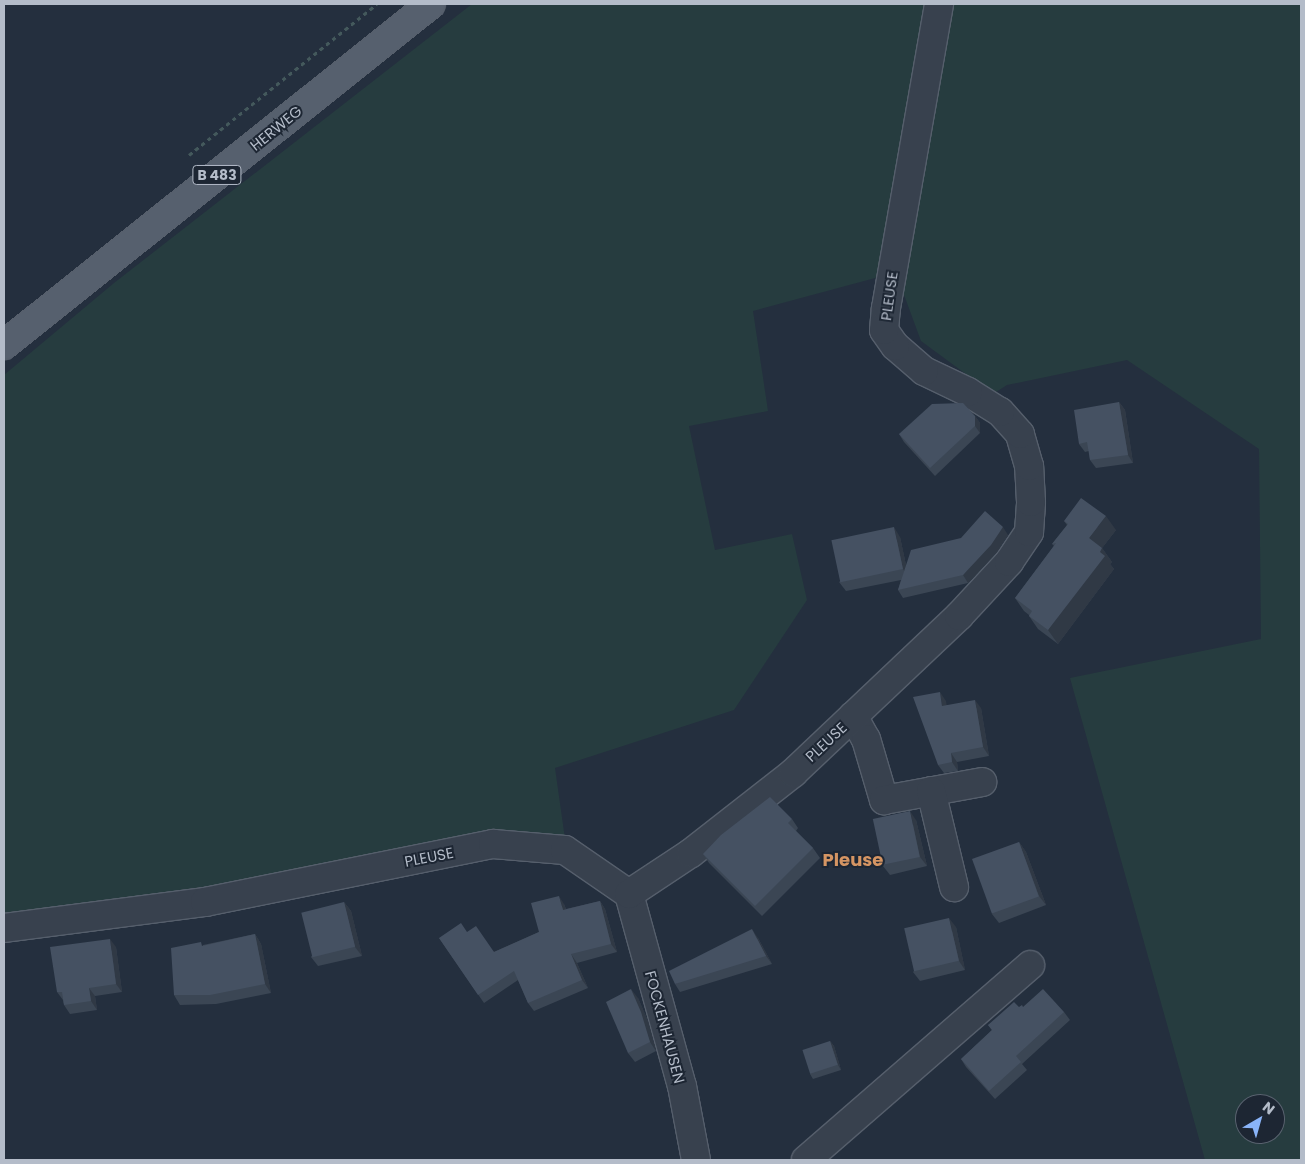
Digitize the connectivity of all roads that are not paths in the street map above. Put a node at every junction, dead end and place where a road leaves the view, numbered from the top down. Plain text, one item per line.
1 (431, 4) edge
2 (939, 4) edge
3 (4, 345) edge
4 (853, 716) junction
5 (982, 782) dead end
6 (931, 791) junction
7 (954, 887) dead end
8 (629, 894) junction
9 (4, 928) edge
10 (1030, 964) dead end
11 (696, 1160) edge
12 (806, 1160) edge

1 - 3 main road, HERWEG / B 483
2 - 4 street, PLEUSE
4 - 6 street
4 - 8 street, PLEUSE
5 - 6 street
6 - 7 street
8 - 9 street, PLEUSE
8 - 11 street, FOCKENHAUSEN
10 - 12 street

